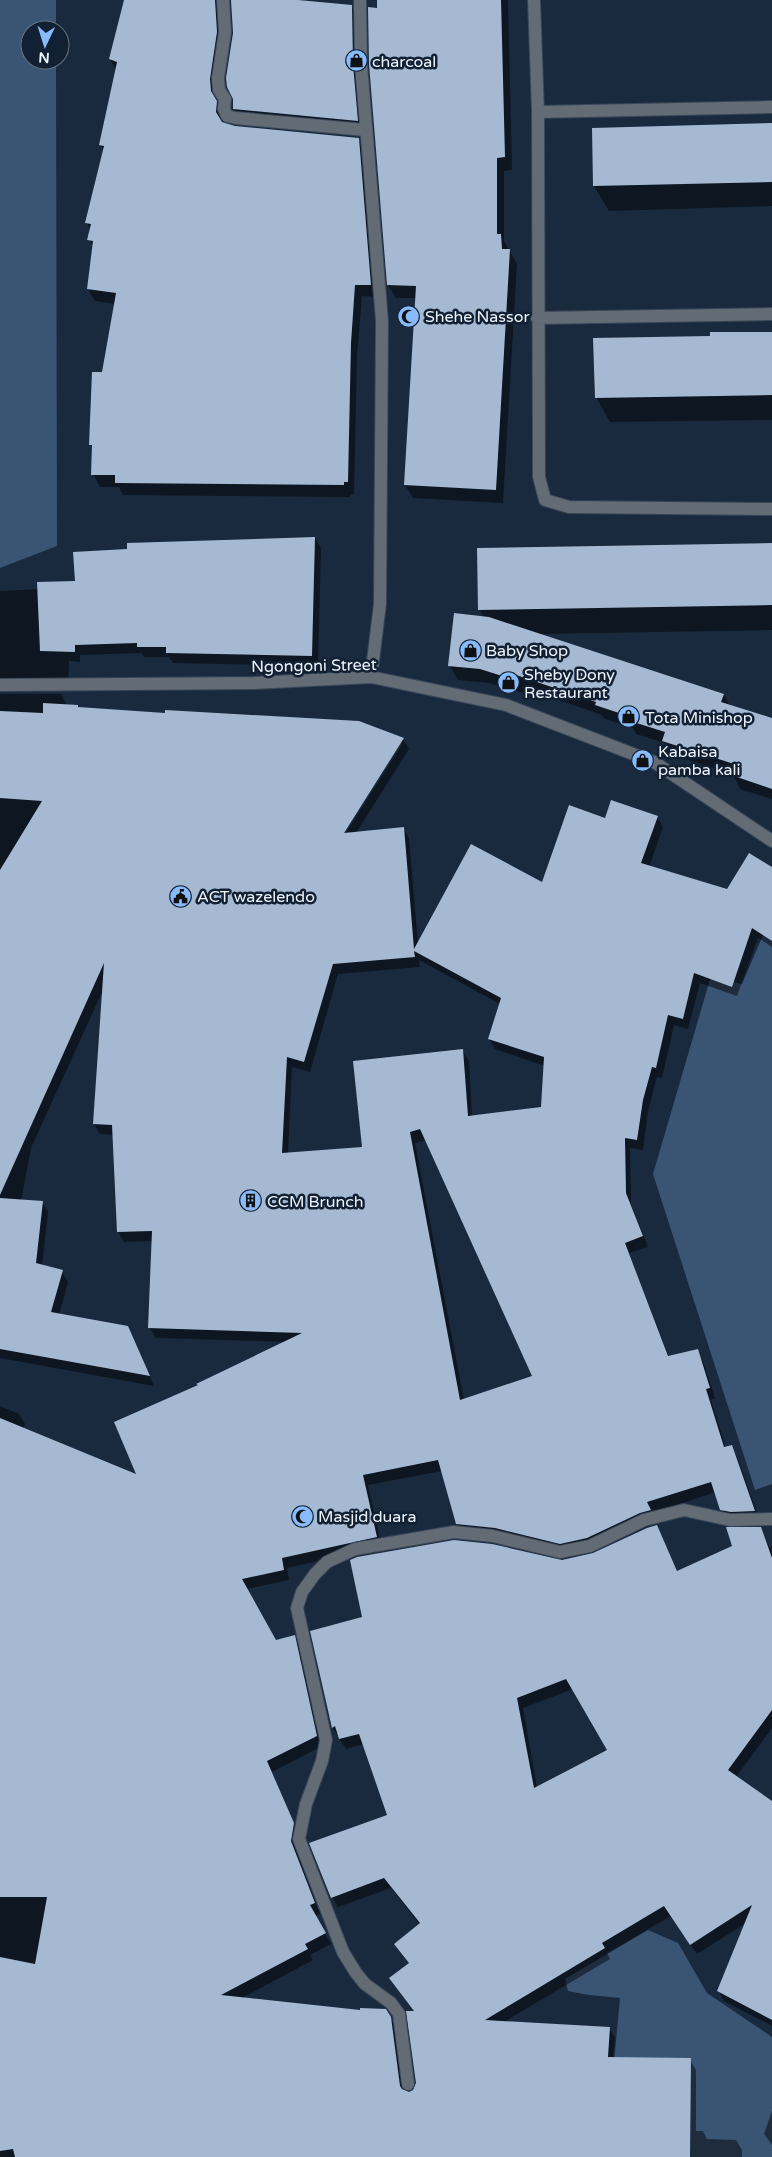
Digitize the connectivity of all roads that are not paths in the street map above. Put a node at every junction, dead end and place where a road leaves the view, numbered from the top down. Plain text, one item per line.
1 (223, 0) edge
2 (360, 0) edge
3 (534, 0) edge
4 (772, 107) edge
5 (538, 112) junction
6 (365, 130) junction
7 (772, 314) edge
8 (537, 318) junction
9 (772, 509) edge
10 (371, 677) junction
11 (0, 685) edge
12 (772, 842) edge
13 (772, 1519) edge
14 (408, 2084) dead end

1 - 6 street
2 - 6 street
3 - 5 street
4 - 5 street
5 - 8 street
6 - 10 street
7 - 8 street
8 - 9 street
10 - 11 street, Ngongoni Street
10 - 12 street, Ngongoni Street
13 - 14 street

